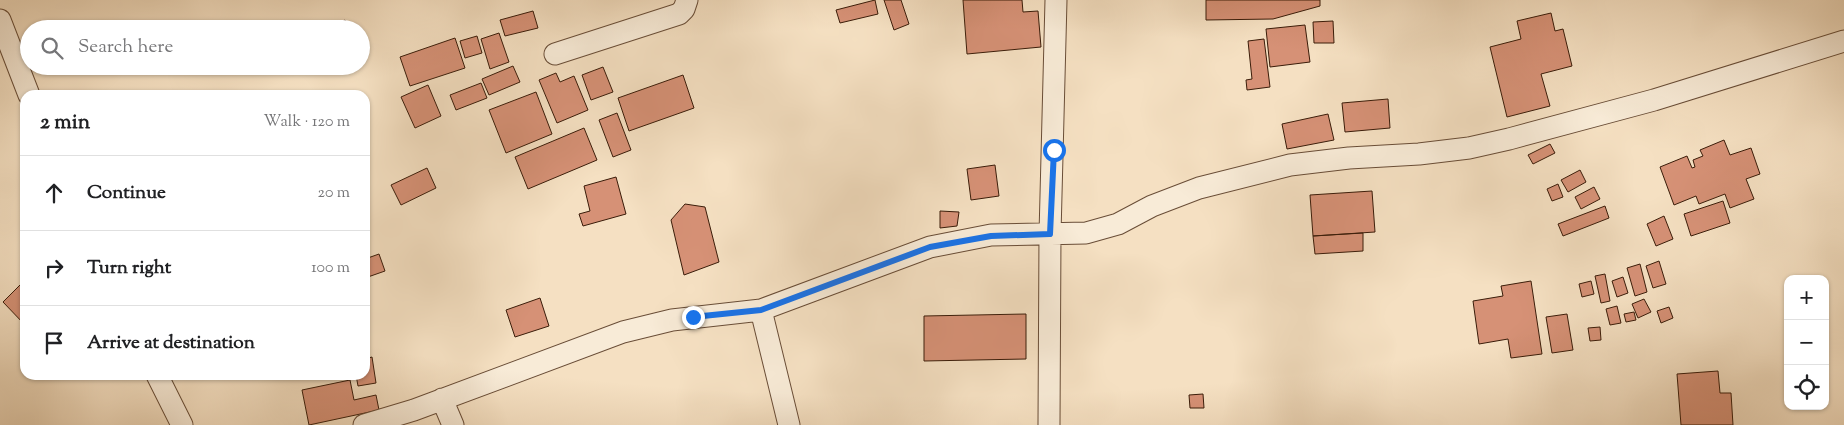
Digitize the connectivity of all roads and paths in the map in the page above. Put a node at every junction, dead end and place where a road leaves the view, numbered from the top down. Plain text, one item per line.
1 (687, 0) edge
2 (1056, 0) edge
3 (0, 20) edge
4 (1844, 41) edge
5 (555, 54) dead end
6 (20, 72) edge
7 (21, 75) edge
8 (27, 90) edge
9 (1050, 234) junction
10 (761, 310) junction
11 (160, 380) edge
12 (442, 399) junction
13 (182, 425) edge
14 (364, 425) edge
15 (453, 425) edge
16 (789, 425) edge
17 (1049, 425) edge

1 - 5 street
2 - 9 street
3 - 6 street
4 - 9 street
7 - 8 street
9 - 10 street
9 - 17 street
10 - 12 street
10 - 16 street
11 - 13 street
12 - 14 street
12 - 15 street

